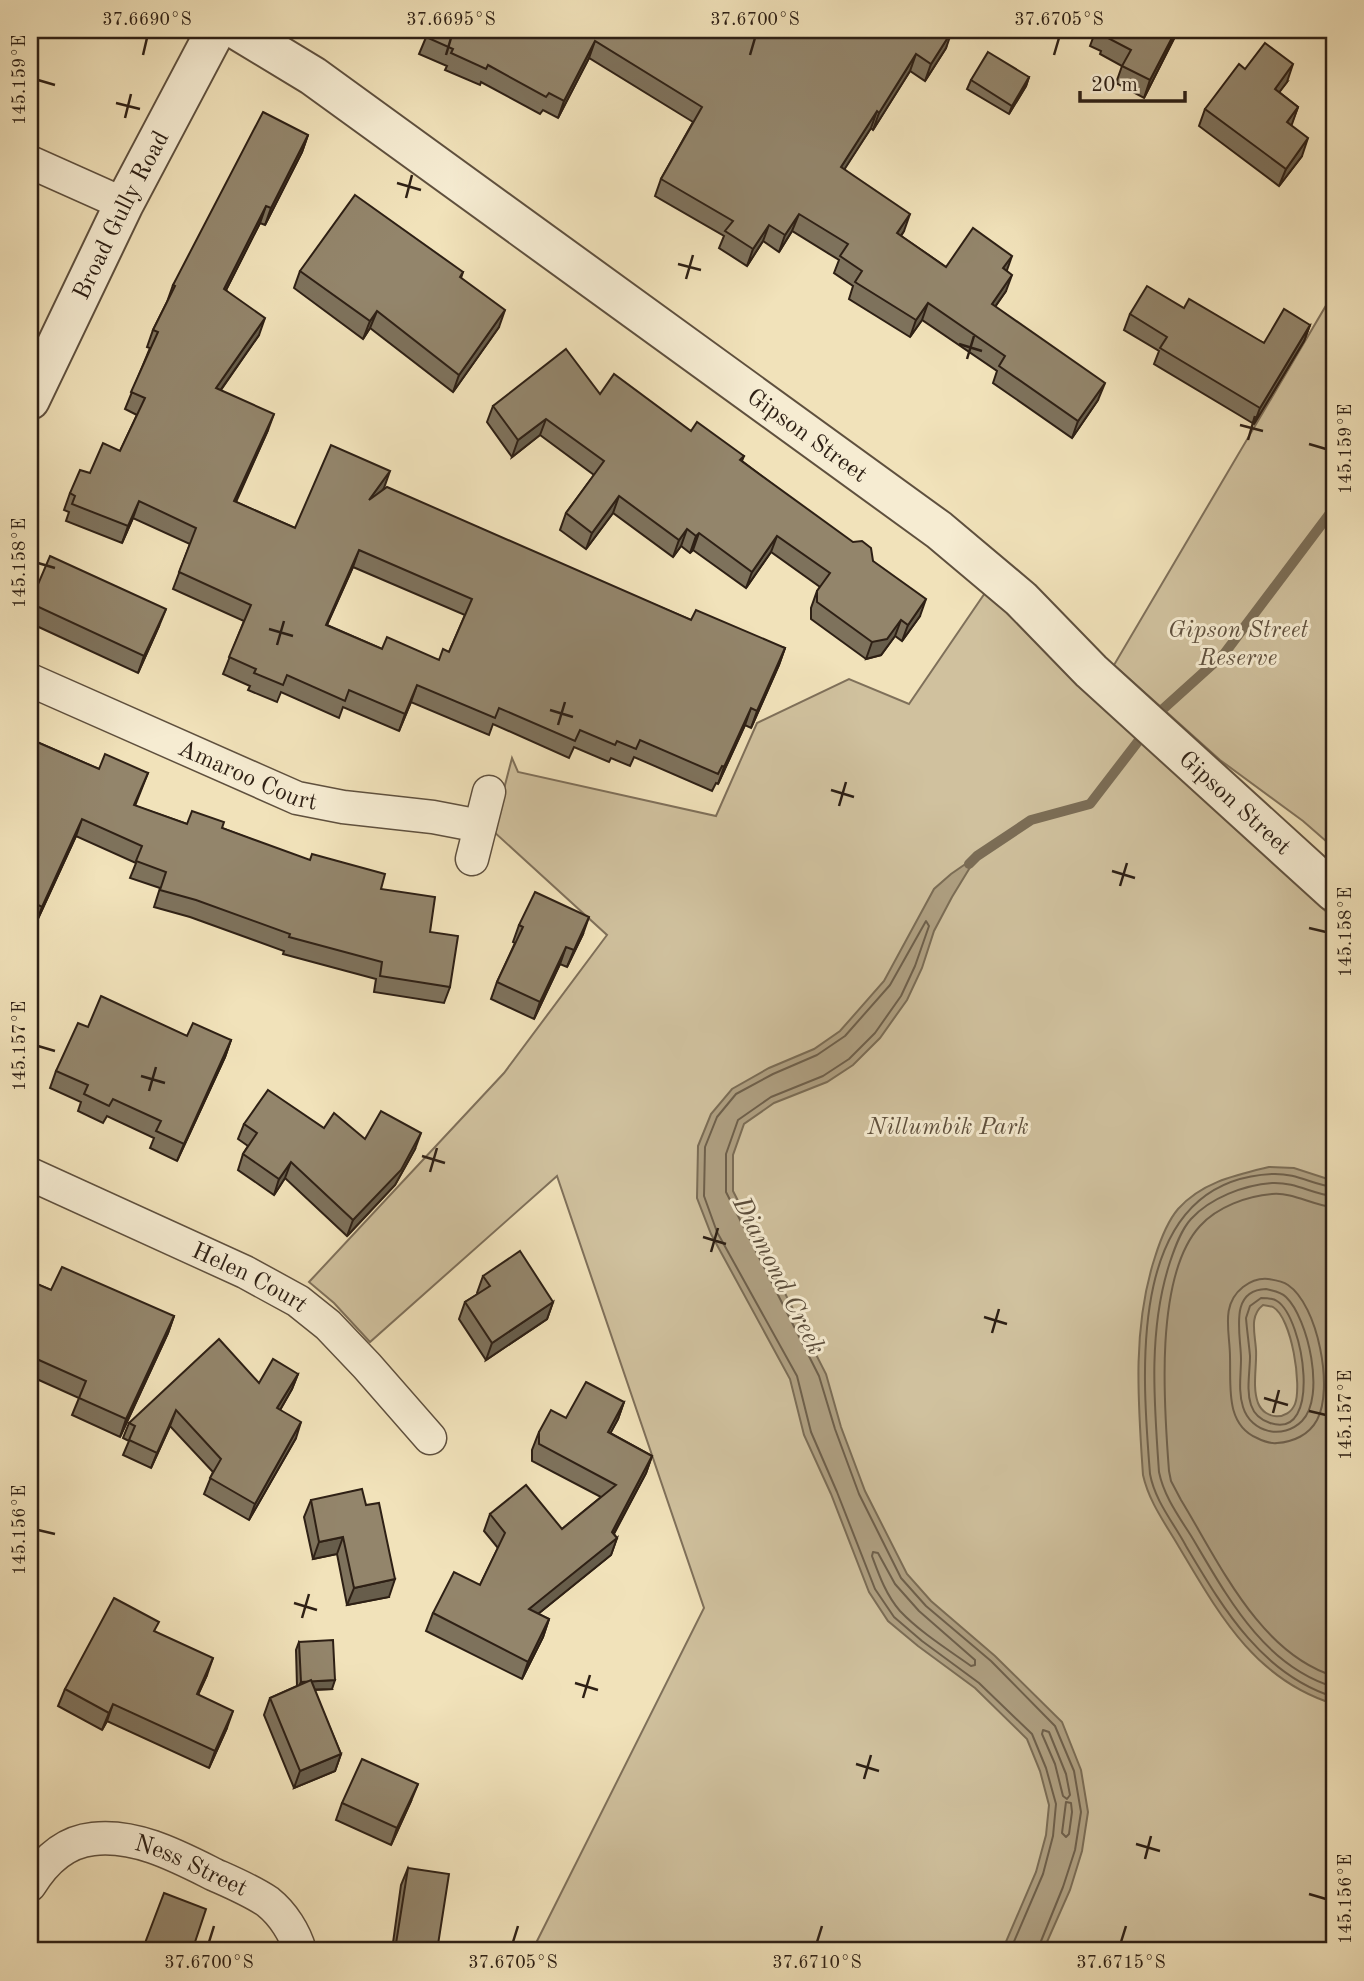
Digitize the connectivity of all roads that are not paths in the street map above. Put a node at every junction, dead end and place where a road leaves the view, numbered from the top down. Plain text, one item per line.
1 (216, 30) edge
2 (237, 30) edge
3 (30, 162) edge
4 (124, 204) junction
5 (30, 400) edge
6 (30, 680) edge
7 (489, 792) dead end
8 (480, 826) junction
9 (472, 859) dead end
10 (1334, 892) edge
11 (30, 1174) edge
12 (430, 1438) dead end
13 (30, 1885) edge
14 (300, 1951) edge

1 - 4 street, Broad Gully Road
2 - 10 street, Gipson Street
3 - 4 street
4 - 5 street, Broad Gully Road
6 - 8 street, Amaroo Court
7 - 8 street
8 - 9 street
11 - 12 street, Helen Court
13 - 14 street, Ness Street

